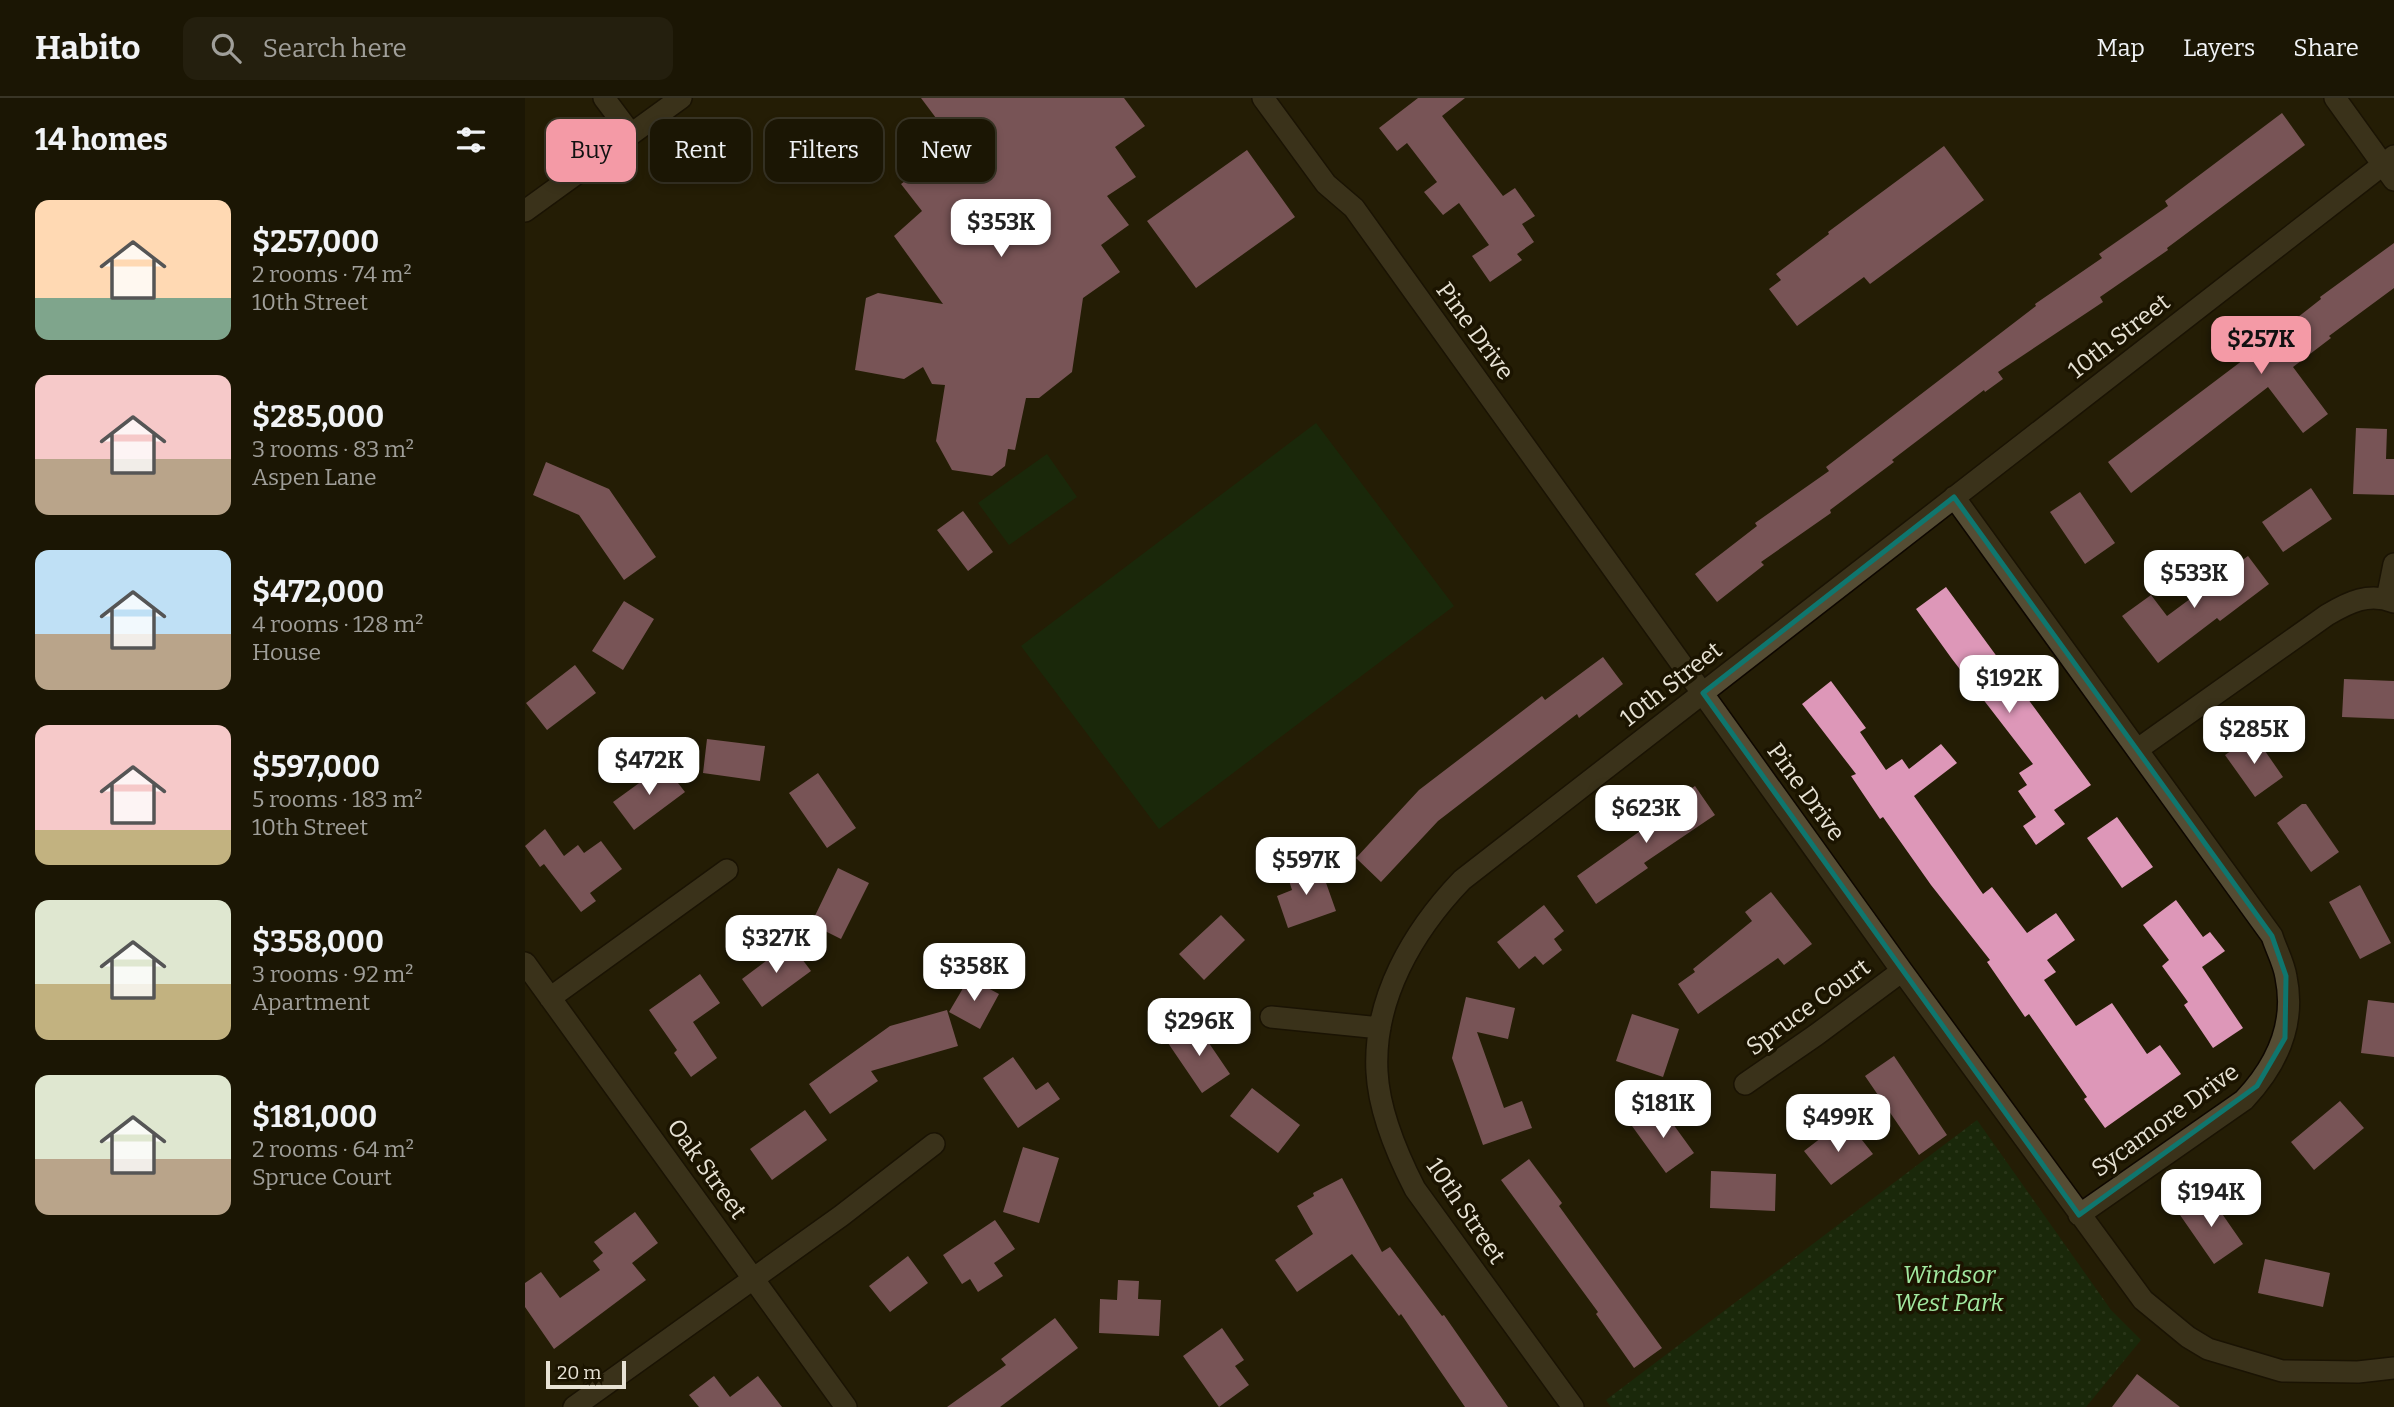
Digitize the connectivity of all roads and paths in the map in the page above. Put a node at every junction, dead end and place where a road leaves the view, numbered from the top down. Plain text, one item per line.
1 (604, 98) edge
2 (681, 98) edge
3 (1265, 98) edge
4 (2335, 98) edge
5 (620, 119) edge
6 (636, 130) edge
7 (2390, 167) edge
8 (565, 182) edge
9 (525, 211) edge
10 (1954, 497) junction
11 (2394, 564) edge
12 (2390, 600) edge
13 (1703, 693) junction
14 (2138, 749) junction
15 (727, 870) dead end
16 (525, 963) edge
17 (1902, 971) junction
18 (550, 998) junction
19 (1271, 1017) dead end
20 (1380, 1028) junction
21 (1745, 1084) dead end
22 (934, 1144) dead end
23 (2079, 1215) junction
24 (753, 1278) junction
25 (2394, 1368) edge
26 (574, 1407) edge
27 (846, 1407) edge
28 (1573, 1407) edge

1 - 5 street
2 - 6 street
3 - 13 street, Pine Drive
4 - 7 street
7 - 10 street, 10th Street
8 - 9 street
10 - 13 street, 10th Street
10 - 14 street, Sycamore Drive
11 - 12 street
12 - 14 street
13 - 17 street, Pine Drive
13 - 20 street, 10th Street
14 - 23 street, Sycamore Drive
15 - 18 street
16 - 18 street, Oak Street
17 - 21 street, Spruce Court
17 - 23 street, Pine Drive
18 - 24 street, Oak Street
19 - 20 street
20 - 28 street, 10th Street
22 - 24 street
23 - 25 street, Pine Drive
24 - 26 street
24 - 27 street, Oak Street

